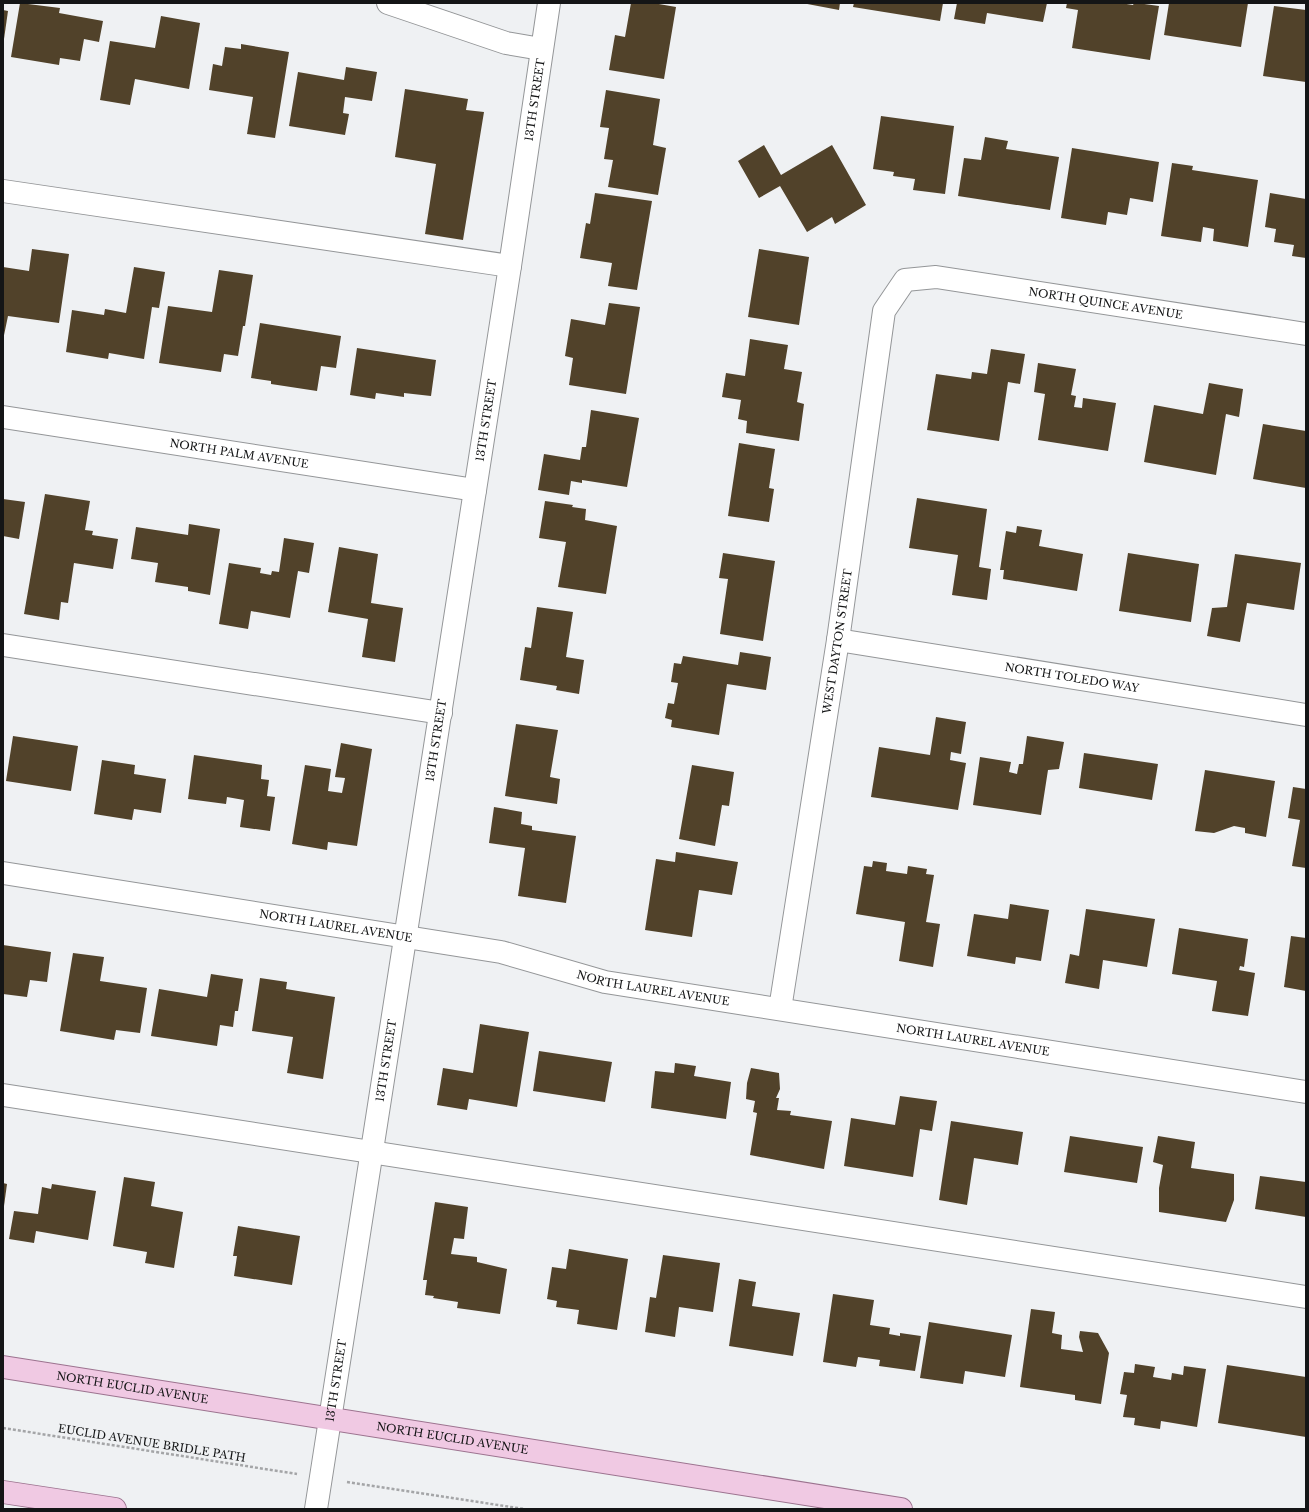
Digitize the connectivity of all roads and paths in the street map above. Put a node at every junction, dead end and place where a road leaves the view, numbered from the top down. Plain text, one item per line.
1 (388, 3) edge
2 (549, 3) edge
3 (541, 49) junction
4 (3, 191) edge
5 (510, 266) junction
6 (905, 280) joint
7 (1306, 334) edge
8 (3, 417) edge
9 (475, 490) junction
10 (838, 640) junction
11 (3, 645) edge
12 (441, 713) junction
13 (1306, 715) edge
14 (3, 872) edge
15 (405, 938) junction
16 (780, 1009) junction
17 (1306, 1092) edge
18 (3, 1095) edge
19 (372, 1152) junction
20 (1306, 1297) edge
21 (3, 1367) edge
22 (331, 1418) junction
23 (3, 1428) edge
24 (299, 1474) dead end
25 (348, 1482) dead end
26 (3, 1492) edge
27 (115, 1509) edge
28 (316, 1509) edge
29 (524, 1509) edge
30 (901, 1509) edge

1 - 3 street
2 - 3 street, 13TH STREET
3 - 5 street, 13TH STREET
4 - 5 street
5 - 9 street, 13TH STREET
6 - 7 street, NORTH QUINCE AVENUE
6 - 10 street, WEST DAYTON STREET
8 - 9 street, NORTH PALM AVENUE
9 - 12 street, 13TH STREET
10 - 13 street, NORTH TOLEDO WAY
10 - 16 street, WEST DAYTON STREET
11 - 12 street
12 - 15 street, 13TH STREET
14 - 15 street, NORTH LAUREL AVENUE
15 - 16 street, NORTH LAUREL AVENUE
15 - 19 street, 13TH STREET
16 - 17 street, NORTH LAUREL AVENUE
18 - 19 street
19 - 20 street
19 - 22 street, 13TH STREET
21 - 22 main road, NORTH EUCLID AVENUE
22 - 28 street, 13TH STREET
22 - 30 main road, NORTH EUCLID AVENUE
23 - 24 path, EUCLID AVENUE BRIDLE PATH
25 - 29 path
26 - 27 main road

